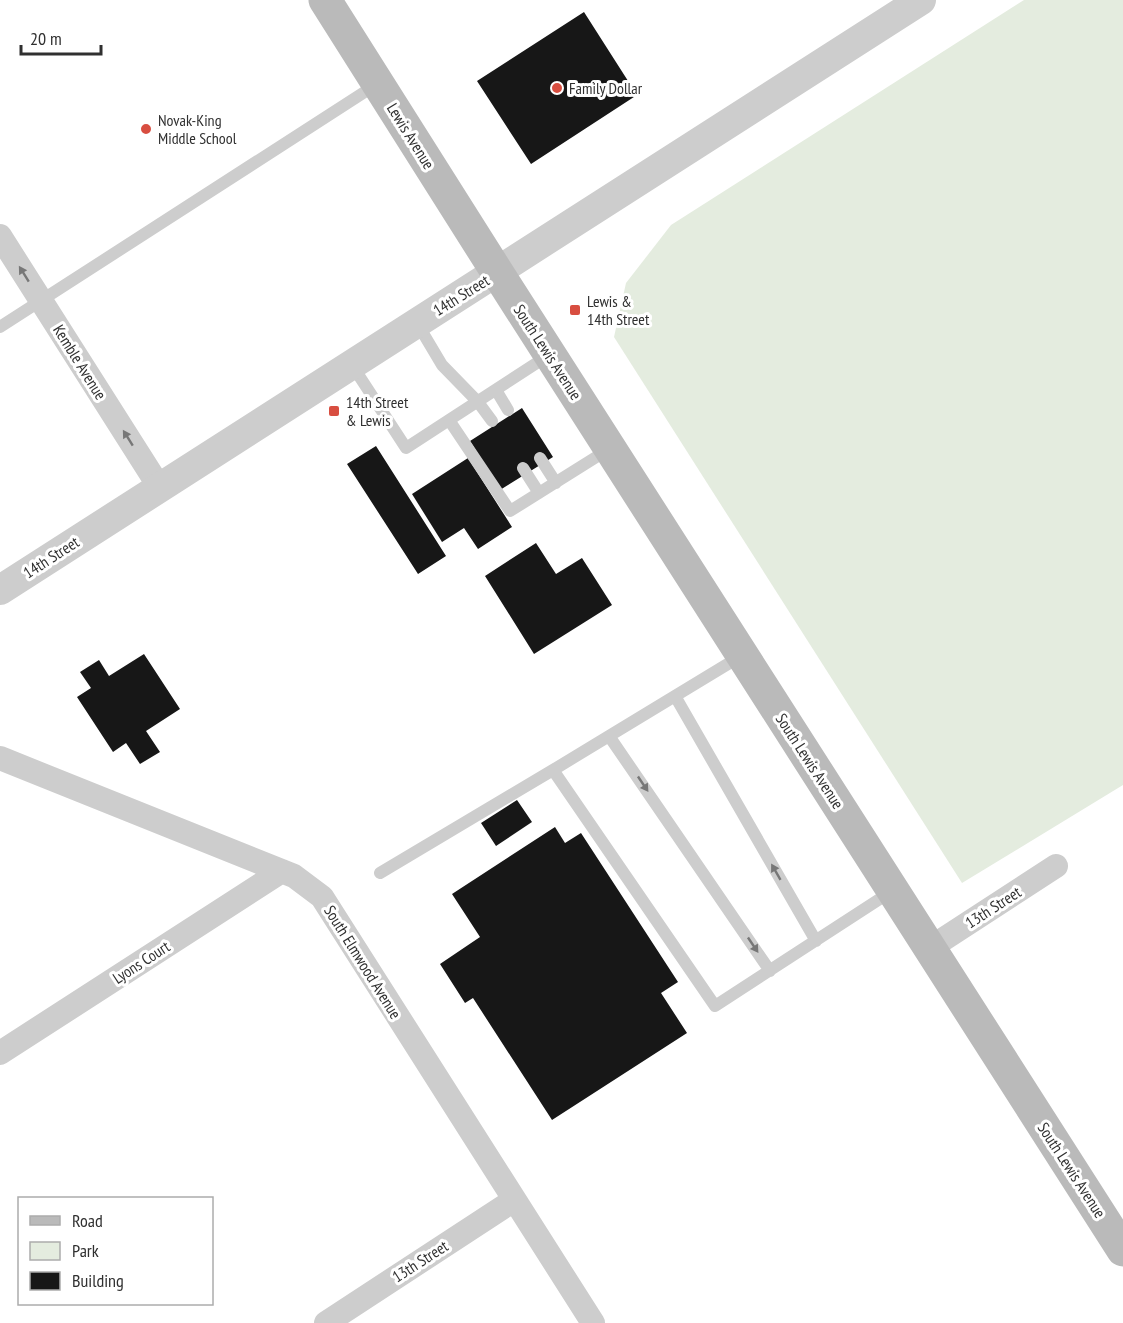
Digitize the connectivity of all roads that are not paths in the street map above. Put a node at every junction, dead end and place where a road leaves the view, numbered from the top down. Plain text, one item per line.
1 (324, 0) edge
2 (921, 0) edge
3 (378, 84) junction
4 (0, 236) edge
5 (497, 272) junction
6 (41, 300) junction
7 (417, 323) junction
8 (0, 327) edge
9 (550, 354) junction
10 (352, 365) junction
11 (496, 390) junction
12 (478, 402) junction
13 (508, 410) dead end
14 (449, 420) junction
15 (492, 421) dead end
16 (610, 448) junction
17 (540, 458) dead end
18 (523, 468) dead end
19 (556, 483) junction
20 (160, 488) junction
21 (539, 493) junction
22 (0, 590) edge
23 (742, 655) junction
24 (675, 696) junction
25 (609, 736) junction
26 (0, 758) edge
27 (553, 770) junction
28 (1056, 866) dead end
29 (282, 871) junction
30 (380, 873) dead end
31 (893, 890) junction
32 (816, 941) junction
33 (930, 948) junction
34 (770, 971) junction
35 (0, 1053) edge
36 (514, 1200) junction
37 (1123, 1250) edge
38 (326, 1323) edge
39 (593, 1323) edge

1 - 3 main road, Lewis Avenue
2 - 5 street, 14th Street
3 - 5 main road, Lewis Avenue
3 - 6 lane
6 -> 4 street, Kemble Avenue
5 - 7 street, 14th Street
5 - 9 main road, South Lewis Avenue
6 - 8 lane
20 -> 6 street, Kemble Avenue
7 - 10 street, 14th Street
7 - 12 lane
9 - 11 lane
9 - 16 main road, South Lewis Avenue
10 - 14 lane
10 - 20 street, 14th Street
11 - 12 lane
11 - 13 lane
12 - 14 lane
12 - 15 lane
14 - 21 lane
16 - 19 lane
16 - 23 main road, South Lewis Avenue
17 - 19 lane
18 - 21 lane
19 - 21 lane
20 - 22 street, 14th Street
23 - 24 lane
23 - 31 main road, South Lewis Avenue
24 - 25 lane
32 -> 24 lane
25 - 27 lane
25 -> 34 lane
26 - 29 street, South Elmwood Avenue
27 - 30 lane
27 - 34 lane
28 - 33 street, 13th Street
29 - 35 street, Lyons Court
29 - 36 street, South Elmwood Avenue
31 - 32 lane
31 - 33 main road, South Lewis Avenue
32 - 34 lane
33 - 37 main road, South Lewis Avenue
36 - 38 street, 13th Street
36 - 39 street, South Elmwood Avenue

